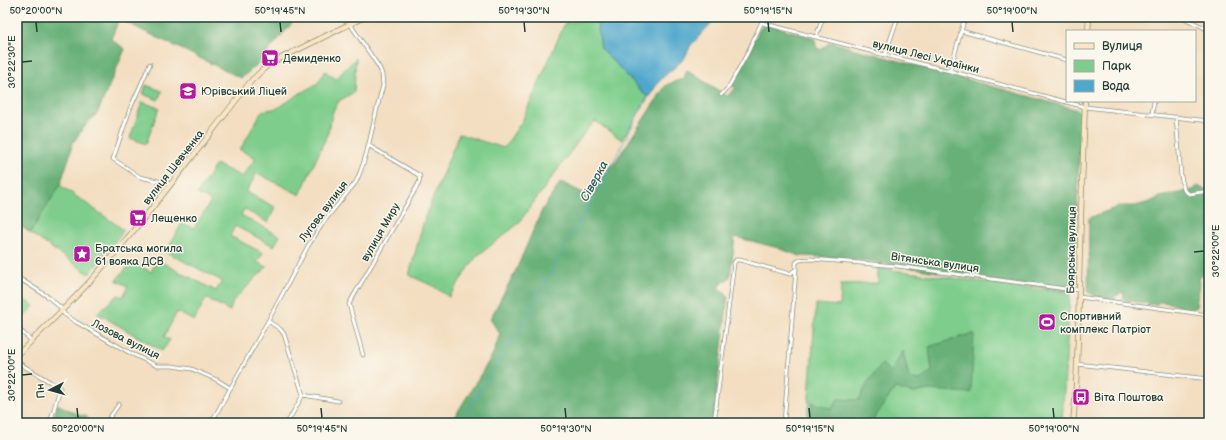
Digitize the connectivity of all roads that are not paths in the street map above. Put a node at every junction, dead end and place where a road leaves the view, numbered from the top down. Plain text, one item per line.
1 (364, 17) edge
2 (764, 17) edge
3 (823, 17) edge
4 (898, 17) edge
5 (965, 17) edge
6 (1089, 17) edge
7 (1182, 17) edge
8 (762, 23) junction
9 (350, 24) junction
10 (1088, 30) edge
11 (1209, 30) edge
12 (961, 31) junction
13 (816, 37) junction
14 (885, 55) junction
15 (1066, 60) edge
16 (150, 64) dead end
17 (950, 71) junction
18 (722, 95) dead end
19 (1066, 102) edge
20 (1066, 102) edge
21 (1085, 102) edge
22 (1154, 102) edge
23 (1085, 107) junction
24 (1152, 114) junction
25 (1176, 117) junction
26 (1209, 121) edge
27 (368, 145) junction
28 (171, 184) junction
29 (1209, 191) edge
30 (796, 269) junction
31 (17, 277) edge
32 (1079, 290) junction
33 (1079, 297) junction
34 (62, 311) junction
35 (1209, 315) edge
36 (268, 321) junction
37 (17, 328) edge
38 (31, 340) junction
39 (363, 355) dead end
40 (17, 356) edge
41 (17, 362) edge
42 (1077, 364) junction
43 (1209, 379) edge
44 (230, 388) junction
45 (303, 395) junction
46 (338, 401) dead end
47 (119, 404) dead end
48 (50, 423) edge
49 (106, 423) edge
50 (211, 423) edge
51 (288, 423) edge
52 (714, 423) edge
53 (784, 423) edge
54 (1073, 423) edge

1 - 9 street, вулиця Шевченка
2 - 8 street
3 - 13 street
4 - 14 street
5 - 12 street
6 - 10 street
7 - 11 street
8 - 13 street, вулиця Лесі Українки
8 - 18 street
9 - 27 street, Лугова вулиця
9 - 28 street, вулиця Шевченка
12 - 15 street
12 - 17 street
13 - 14 street, вулиця Лесі Українки
14 - 17 street, вулиця Лесі Українки
16 - 28 street
17 - 20 street, вулиця Лесі Українки
19 - 23 street, вулиця Лесі Українки
21 - 23 street, Боярська вулиця
22 - 24 street
23 - 24 street, вулиця Лесі Українки
23 - 32 street, Боярська вулиця
24 - 25 street, вулиця Лесі Українки
25 - 26 street, вулиця Лесі Українки
25 - 29 street
27 - 36 street, Лугова вулиця
27 - 39 street, вулиця Миру
28 - 34 street, вулиця Шевченка
30 - 32 street, Вітянська вулиця
30 - 52 street, Вітянська вулиця
30 - 53 street
31 - 34 street, Лозова вулиця
32 - 33 street, Боярська вулиця
33 - 35 street
33 - 42 street, Боярська вулиця
34 - 38 street, вулиця Шевченка
34 - 44 street, Лозова вулиця
36 - 44 street, Лугова вулиця
36 - 45 street
37 - 38 street
38 - 40 street, вулиця Шевченка
41 - 48 street
42 - 43 street
42 - 54 street, Боярська вулиця
44 - 50 street, Лугова вулиця
45 - 46 street
45 - 51 street
47 - 49 street

